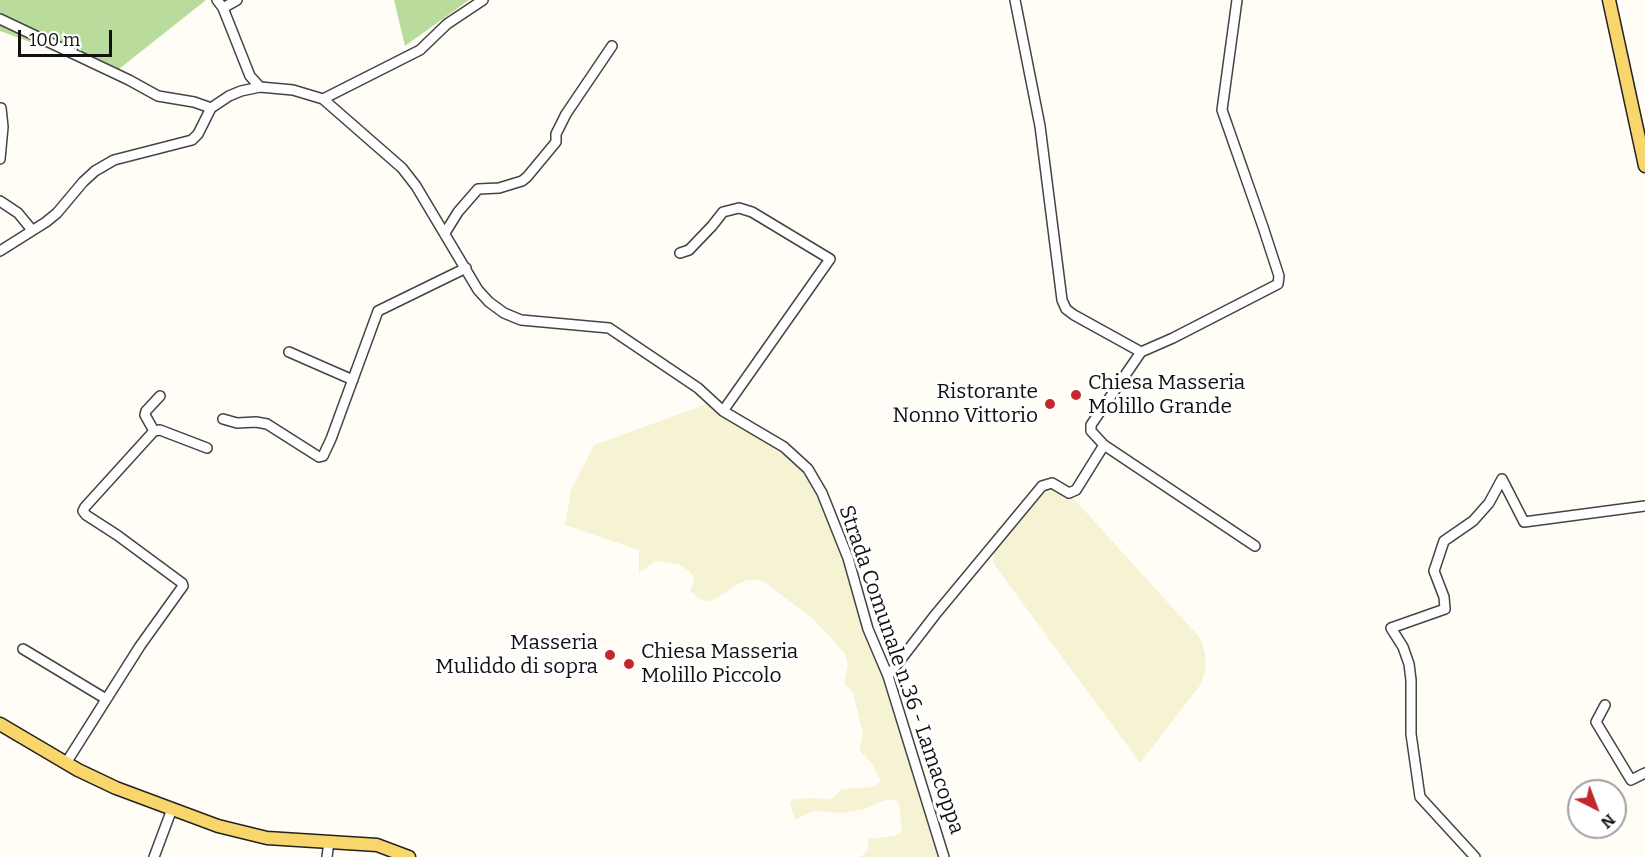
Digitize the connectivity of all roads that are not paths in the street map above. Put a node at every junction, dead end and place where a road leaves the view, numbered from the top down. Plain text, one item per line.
1 (237, 0) edge
2 (483, 0) edge
3 (1015, 0) edge
4 (1237, 0) edge
5 (1609, 0) edge
6 (220, 4) edge
7 (0, 19) edge
8 (612, 46) dead end
9 (260, 87) junction
10 (323, 99) junction
11 (1, 108) edge
12 (211, 108) junction
13 (0, 159) edge
14 (1645, 166) edge
15 (0, 201) edge
16 (32, 230) junction
17 (445, 233) junction
18 (0, 251) edge
19 (680, 253) dead end
20 (466, 268) junction
21 (288, 352) dead end
22 (1141, 352) junction
23 (353, 380) junction
24 (160, 396) dead end
25 (723, 411) junction
26 (223, 419) dead end
27 (154, 431) junction
28 (1104, 445) junction
29 (207, 448) dead end
30 (1645, 506) edge
31 (1255, 546) dead end
32 (23, 649) dead end
33 (888, 676) junction
34 (106, 699) junction
35 (1605, 705) dead end
36 (0, 724) edge
37 (66, 763) junction
38 (1645, 773) edge
39 (172, 809) junction
40 (328, 841) junction
41 (154, 857) edge
42 (327, 857) edge
43 (409, 857) edge
44 (944, 857) edge
45 (1475, 857) edge

1 - 6 street
2 - 10 street
3 - 22 street
4 - 22 street
5 - 14 main road
6 - 9 street
7 - 12 street
8 - 17 street
9 - 10 street, Strada Comunale n.36 - Lamacoppa
9 - 12 street
10 - 17 street, Strada Comunale n.36 - Lamacoppa
11 - 13 street
12 - 16 street
15 - 16 street
16 - 18 street
17 - 20 street, Strada Comunale n.36 - Lamacoppa
19 - 25 street
20 - 23 street
20 - 25 street, Strada Comunale n.36 - Lamacoppa
21 - 23 street
22 - 28 street
23 - 26 street
24 - 27 street
25 - 33 street, Strada Comunale n.36 - Lamacoppa
27 - 29 street
27 - 34 street
28 - 31 street
28 - 33 street
30 - 45 street
32 - 34 street
33 - 44 street, Strada Comunale n.36 - Lamacoppa
34 - 37 street
35 - 38 street
36 - 37 main road
37 - 39 main road
39 - 40 main road
39 - 41 street
40 - 42 street
40 - 43 main road

